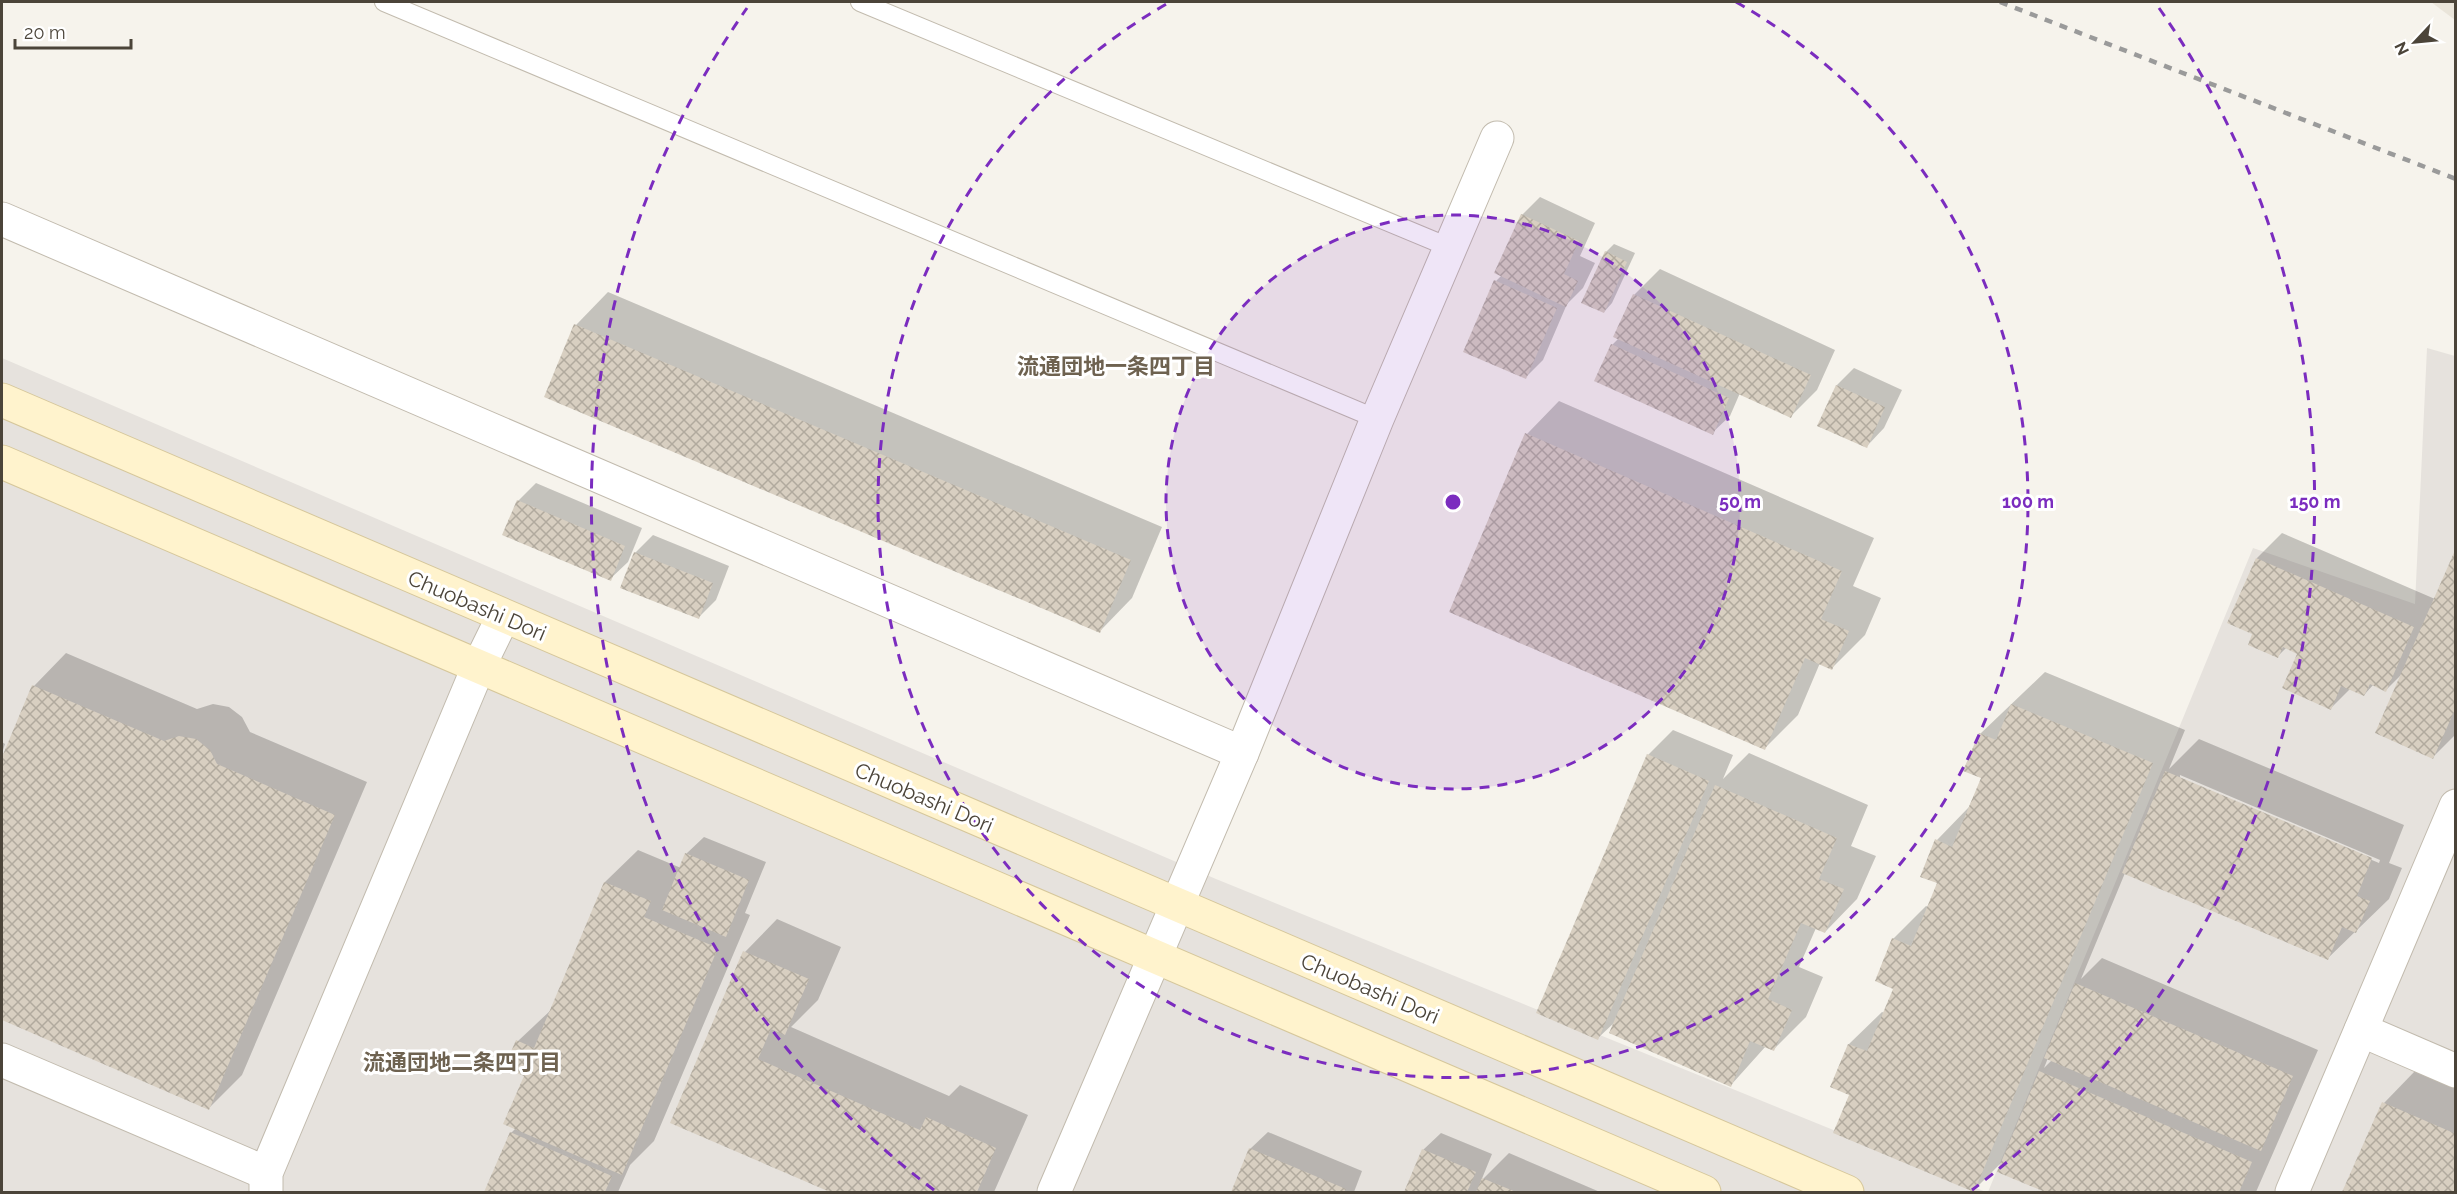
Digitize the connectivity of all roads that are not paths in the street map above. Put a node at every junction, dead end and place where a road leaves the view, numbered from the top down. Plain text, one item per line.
1 (384, 2) edge
2 (860, 2) edge
3 (1497, 138) dead end
4 (2, 219) edge
5 (1451, 248) junction
6 (2, 400) edge
7 (1377, 419) junction
8 (2, 462) edge
9 (503, 617) junction
10 (478, 668) junction
11 (1242, 753) junction
12 (2456, 806) edge
13 (1177, 907) junction
14 (1155, 958) junction
15 (2361, 1030) junction
16 (2, 1060) edge
17 (2456, 1071) edge
18 (266, 1183) edge
19 (1054, 1192) edge
20 (1704, 1192) edge
21 (1847, 1192) edge
22 (2292, 1192) edge

1 - 7 lane
2 - 5 lane
3 - 5 street
4 - 11 street
5 - 7 street
6 - 9 main road, Chuobashi Dori
7 - 11 street
8 - 10 main road
9 - 10 street
9 - 13 main road, Chuobashi Dori
10 - 14 main road
10 - 18 street
11 - 13 street
12 - 15 street
13 - 14 street
13 - 21 main road, Chuobashi Dori
14 - 19 street
14 - 20 main road
15 - 17 street
15 - 22 street
16 - 18 street

